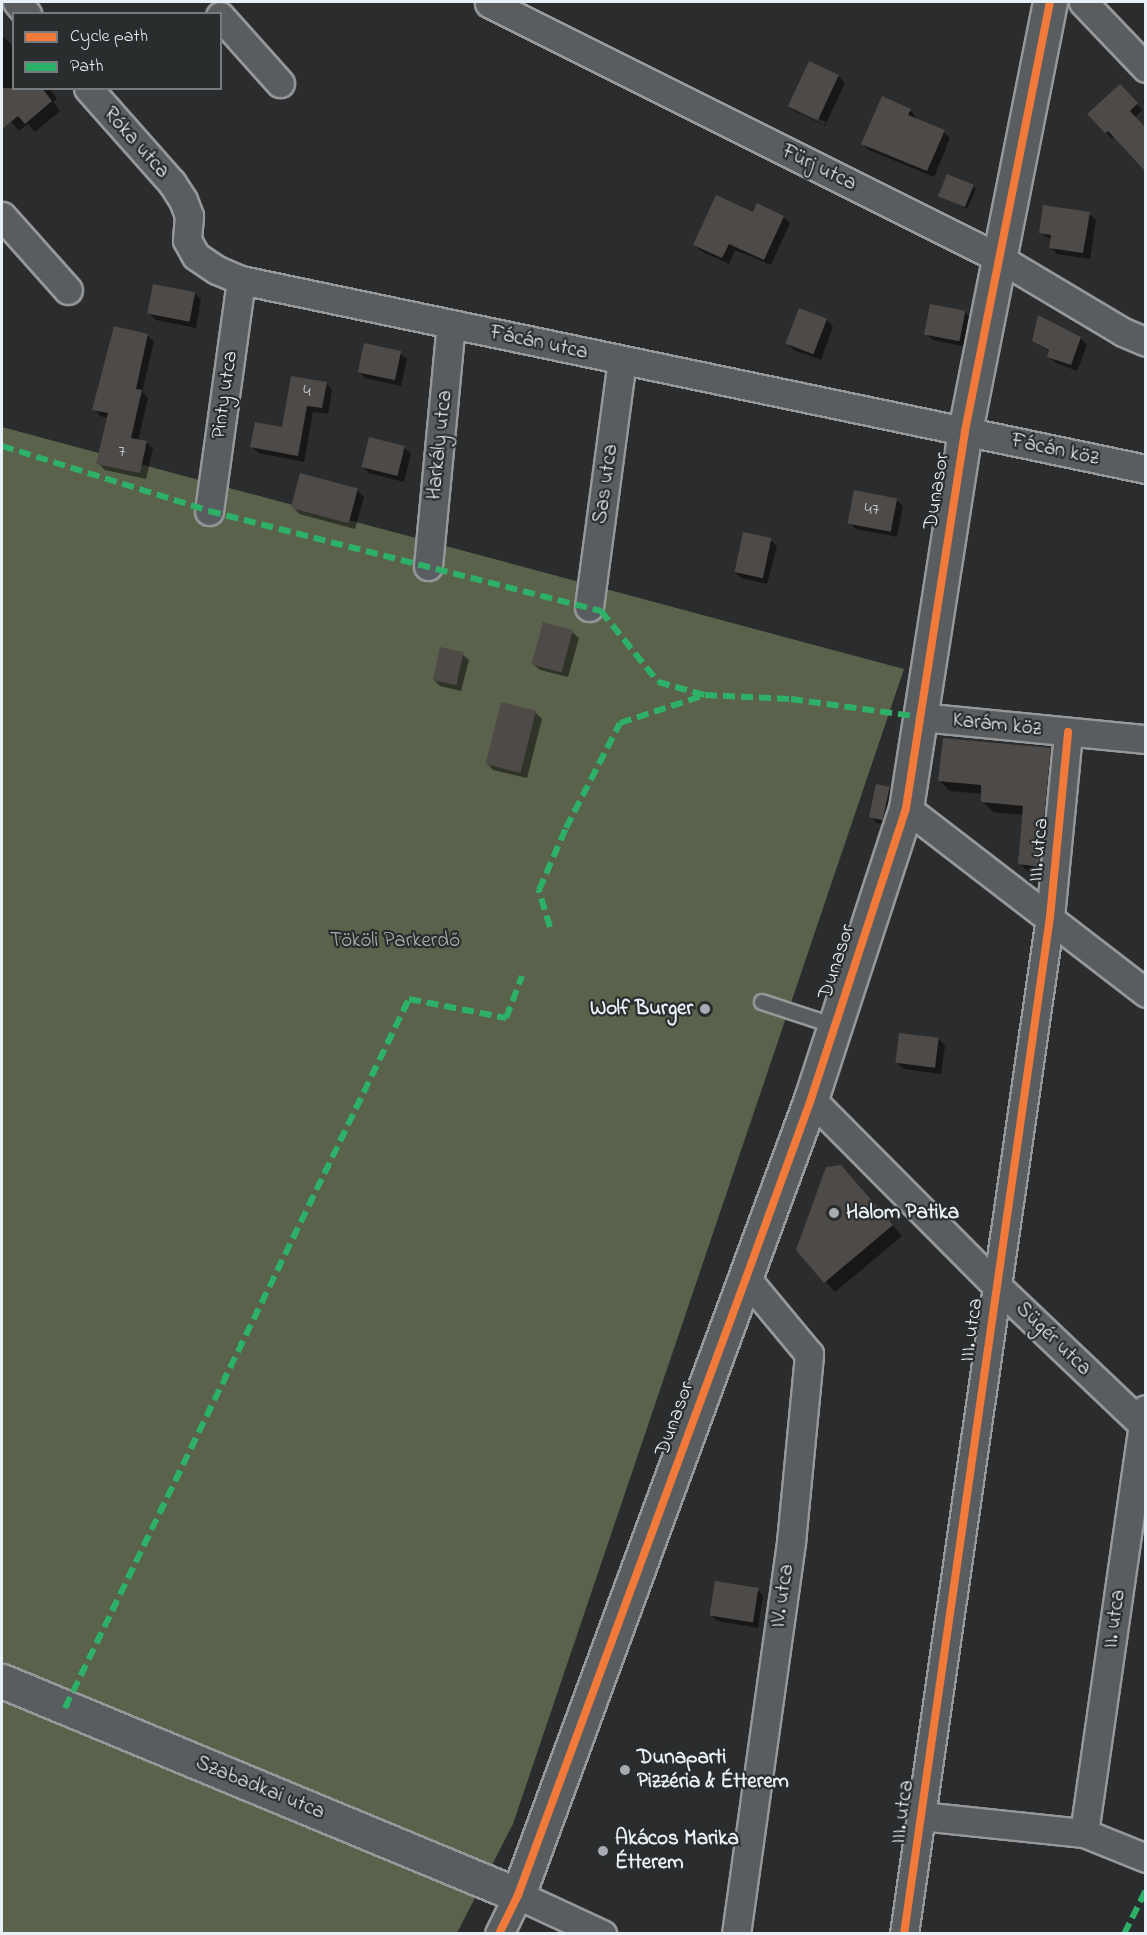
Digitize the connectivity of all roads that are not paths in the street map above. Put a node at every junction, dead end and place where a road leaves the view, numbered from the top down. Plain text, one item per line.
1 (1050, 2) edge
2 (1083, 2) edge
3 (489, 3) dead end
4 (222, 18) edge
5 (1146, 68) edge
6 (280, 83) dead end
7 (90, 90) edge
8 (97, 90) edge
9 (172, 183) junction
10 (2, 216) edge
11 (999, 258) junction
12 (241, 280) junction
13 (68, 290) dead end
14 (451, 324) junction
15 (1146, 342) edge
16 (622, 361) junction
17 (965, 431) junction
18 (1146, 469) edge
19 (209, 511) dead end
20 (428, 566) dead end
21 (589, 607) dead end
22 (921, 717) junction
23 (1068, 732) junction
24 (1146, 739) edge
25 (906, 808) junction
26 (1050, 917) junction
27 (1146, 993) edge
28 (762, 1002) dead end
29 (835, 1026) junction
30 (811, 1099) junction
31 (746, 1278) junction
32 (996, 1285) junction
33 (1144, 1415) edge
34 (2, 1681) edge
35 (921, 1816) junction
36 (1084, 1833) junction
37 (1146, 1858) edge
38 (518, 1895) junction
39 (499, 1934) edge
40 (602, 1934) edge
41 (736, 1934) edge
42 (904, 1934) edge

1 - 11 street, Dunasor
2 - 5 street
3 - 11 street, Fürj utca
4 - 6 street
7 - 9 street, Róka utca
8 - 9 street, Róka utca
9 - 12 street, Fácán utca
10 - 13 street
11 - 15 street, Fürj utca
11 - 17 street, Dunasor
12 - 14 street, Fácán utca
12 - 19 street, Pinty utca
14 - 16 street, Fácán utca
14 - 20 street, Harkály utca
16 - 17 street, Fácán utca
16 - 21 street, Sas utca
17 - 18 street, Fácán köz
17 - 22 street, Dunasor
22 - 23 street, Karám köz
22 - 25 street, Dunasor
23 - 24 street, Karám köz
23 - 26 street, III. utca
25 - 26 street
25 - 29 street, Dunasor
26 - 27 street
26 - 32 street, III. utca
28 - 29 lane
29 - 30 street, Dunasor
30 - 31 street, Dunasor
30 - 32 street, Sügér utca
31 - 38 street, Dunasor
31 - 41 street, IV. utca
32 - 33 street, Sügér utca
32 - 35 street, III. utca
33 - 36 street, II. utca
34 - 38 street, Szabadkai utca
35 - 36 street, III. utca
35 - 42 street, III. utca
36 - 37 street, III. utca
38 - 39 street
38 - 40 street

